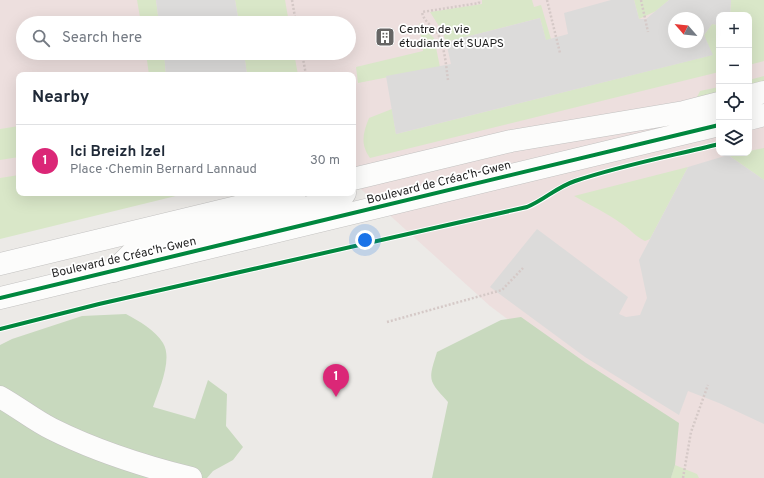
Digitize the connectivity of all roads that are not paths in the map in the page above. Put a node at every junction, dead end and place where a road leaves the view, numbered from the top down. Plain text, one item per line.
1 (764, 92) edge
2 (752, 95) edge
3 (716, 104) edge
4 (764, 115) edge
5 (752, 118) edge
6 (716, 126) edge
7 (356, 178) edge
8 (284, 196) edge
9 (343, 196) edge
10 (0, 264) edge
11 (114, 271) junction
12 (0, 298) edge
13 (0, 397) edge
14 (190, 478) edge

1 - 2 street
3 - 7 street, Boulevard de Créac'h-Gwen
4 - 5 street
6 - 11 street, Boulevard de Créac'h-Gwen
8 - 10 street, Boulevard de Créac'h-Gwen
9 - 11 street
11 - 12 street, Boulevard de Créac'h-Gwen
13 - 14 street

